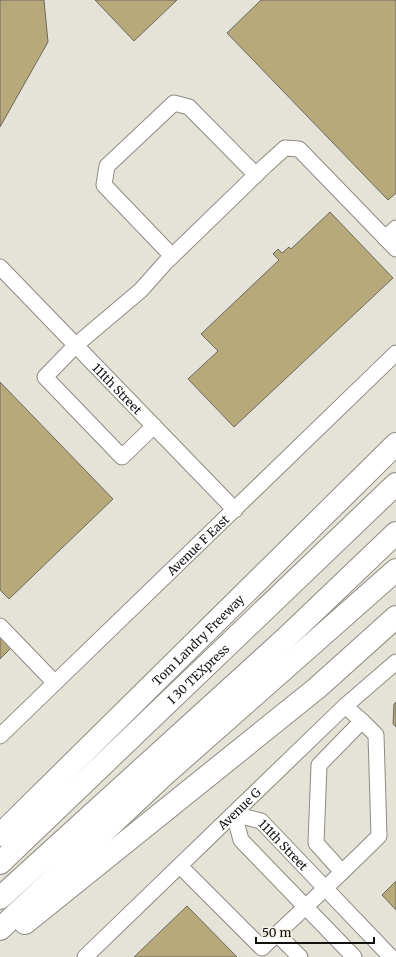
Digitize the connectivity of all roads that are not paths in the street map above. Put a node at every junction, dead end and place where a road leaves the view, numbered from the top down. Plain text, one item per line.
1 (256, 175) junction
2 (391, 233) edge
3 (396, 249) edge
4 (172, 256) junction
5 (0, 267) edge
6 (76, 345) junction
7 (396, 353) edge
8 (154, 426) junction
9 (396, 444) edge
10 (396, 484) edge
11 (235, 510) junction
12 (396, 533) edge
13 (396, 570) edge
14 (396, 617) edge
15 (0, 626) edge
16 (286, 638) junction
17 (396, 662) edge
18 (55, 683) junction
19 (345, 706) junction
20 (362, 721) junction
21 (0, 736) edge
22 (164, 775) junction
23 (234, 814) junction
24 (0, 835) edge
25 (0, 863) edge
26 (180, 866) junction
27 (342, 872) junction
28 (326, 889) junction
29 (0, 898) edge
30 (305, 907) junction
31 (0, 929) edge
32 (278, 934) junction
33 (0, 942) edge
34 (266, 953) edge
35 (85, 957) edge
36 (300, 957) edge
37 (354, 957) edge
38 (391, 957) edge

1 - 2 street
1 - 4 street
1 - 4 street
2 - 3 street
4 - 6 street
5 - 6 street, 111th Street
6 - 8 street, 111th Street
6 - 8 street
7 - 11 street, Avenue F East
8 - 11 street, 111th Street
9 - 24 highway, Tom Landry Freeway
10 - 25 highway, I 30 TEXpress
11 - 18 street, Avenue F East
12 - 16 highway
13 - 22 highway
14 - 33 highway
15 - 18 street
16 - 22 highway
16 - 29 highway
17 - 19 street, Avenue G
18 - 21 street, Avenue F East
19 - 20 street
19 - 23 street, Avenue G
20 - 27 street
20 - 27 street
22 - 31 highway
23 - 26 street, Avenue G
23 - 28 street, 111th Street
23 - 30 street, 111th Street
26 - 34 street
26 - 35 street, Avenue G
27 - 28 street
28 - 30 street
28 - 38 street, 111th Street
30 - 32 street
30 - 37 street, 111th Street
32 - 34 street
32 - 36 street

